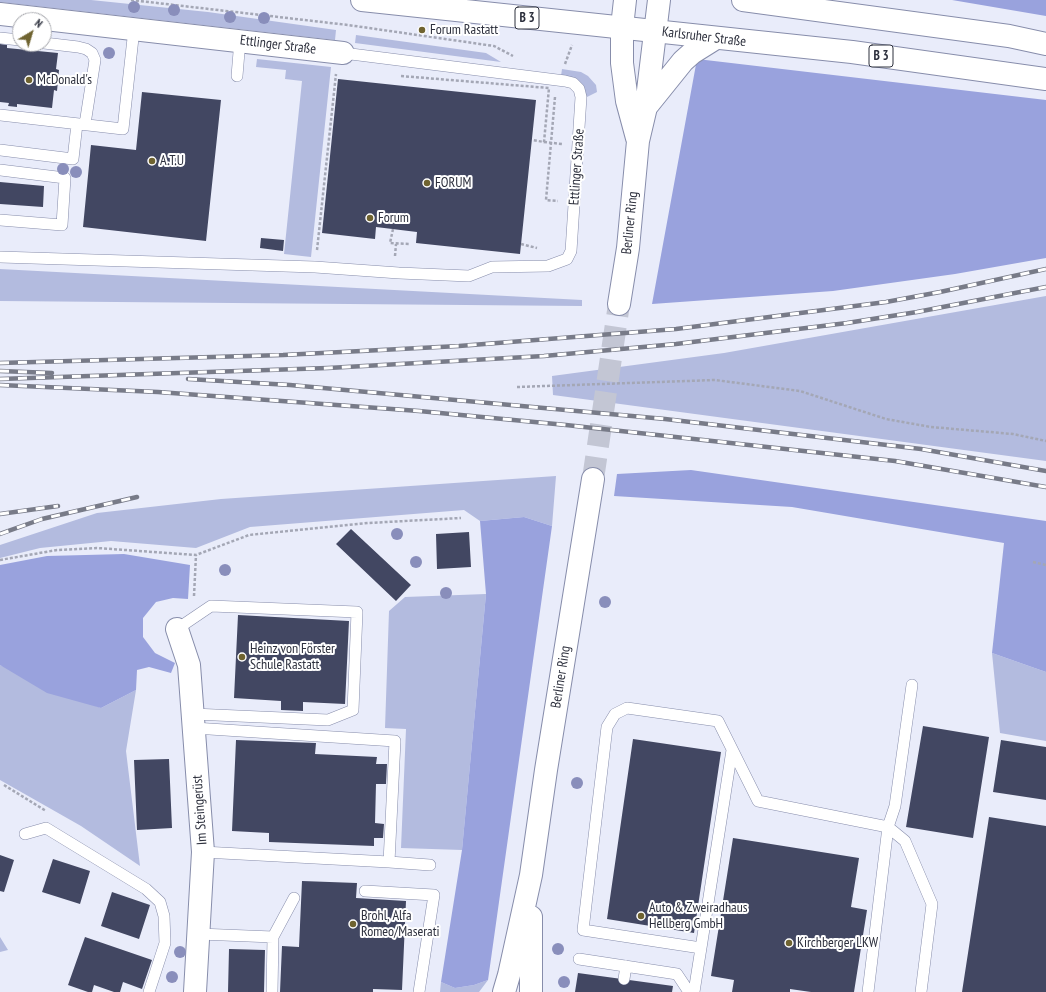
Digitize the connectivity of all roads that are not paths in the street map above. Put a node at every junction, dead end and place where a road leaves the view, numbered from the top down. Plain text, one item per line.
1 (362, 0) edge
2 (625, 0) edge
3 (659, 0) edge
4 (750, 0) edge
5 (0, 14) edge
6 (622, 27) junction
7 (134, 29) junction
8 (655, 30) junction
9 (0, 38) edge
10 (716, 38) junction
11 (12, 39) edge
12 (240, 40) junction
13 (52, 44) edge
14 (1046, 44) edge
15 (343, 53) joint
16 (237, 76) dead end
17 (1046, 79) edge
18 (646, 107) junction
19 (0, 114) edge
20 (81, 124) junction
21 (638, 141) junction
22 (0, 150) edge
23 (0, 170) edge
24 (0, 220) edge
25 (0, 257) edge
26 (619, 304) tunnel mouth
27 (593, 479) tunnel mouth
28 (177, 629) joint
29 (912, 685) dead end
30 (194, 721) junction
31 (732, 750) junction
32 (888, 827) junction
33 (25, 834) dead end
34 (203, 852) junction
35 (390, 862) junction
36 (430, 865) dead end
37 (531, 875) junction
38 (365, 891) dead end
39 (294, 898) dead end
40 (199, 934) junction
41 (273, 937) junction
42 (701, 948) junction
43 (579, 959) dead end
44 (626, 966) junction
45 (624, 979) dead end
46 (148, 992) edge
47 (195, 992) edge
48 (272, 992) edge
49 (419, 992) edge
50 (504, 992) edge
51 (531, 992) edge
52 (689, 992) edge
53 (694, 992) edge
54 (868, 992) edge
55 (921, 992) edge

1 - 6 street, Karlsruher Straße / B 3
2 - 6 street, Berliner Ring
3 - 8 street, Berliner Ring
4 - 14 street
5 - 7 street, Ettlinger Straße
6 - 8 street, Karlsruher Straße / B 3
6 - 21 street, Berliner Ring
7 - 12 street, Ettlinger Straße
7 - 20 lane
8 - 10 street, Karlsruher Straße / B 3
8 - 18 street, Berliner Ring
9 - 11 lane
10 - 17 street, Karlsruher Straße / B 3
10 - 18 street
12 - 15 street, Ettlinger Straße
12 - 16 lane
13 - 20 lane
15 - 25 lane, Ettlinger Straße
18 - 21 street, Berliner Ring
19 - 20 lane
20 - 22 lane
21 - 26 street, Berliner Ring
23 - 24 lane
27 - 37 street, Berliner Ring
28 - 30 street, Im Steingerüst
28 - 30 lane
29 - 32 lane
30 - 34 street, Im Steingerüst
30 - 35 lane
31 - 32 lane
31 - 42 lane
31 - 42 lane
32 - 54 lane
32 - 55 lane
33 - 46 lane
34 - 35 lane
34 - 40 street, Im Steingerüst
35 - 36 lane
37 - 50 street, Berliner Ring
37 - 51 street, Berliner Ring
38 - 49 lane
39 - 41 lane
40 - 41 lane
40 - 47 street, Im Steingerüst
41 - 48 lane
42 - 53 lane
43 - 44 lane
44 - 45 lane
44 - 52 lane

